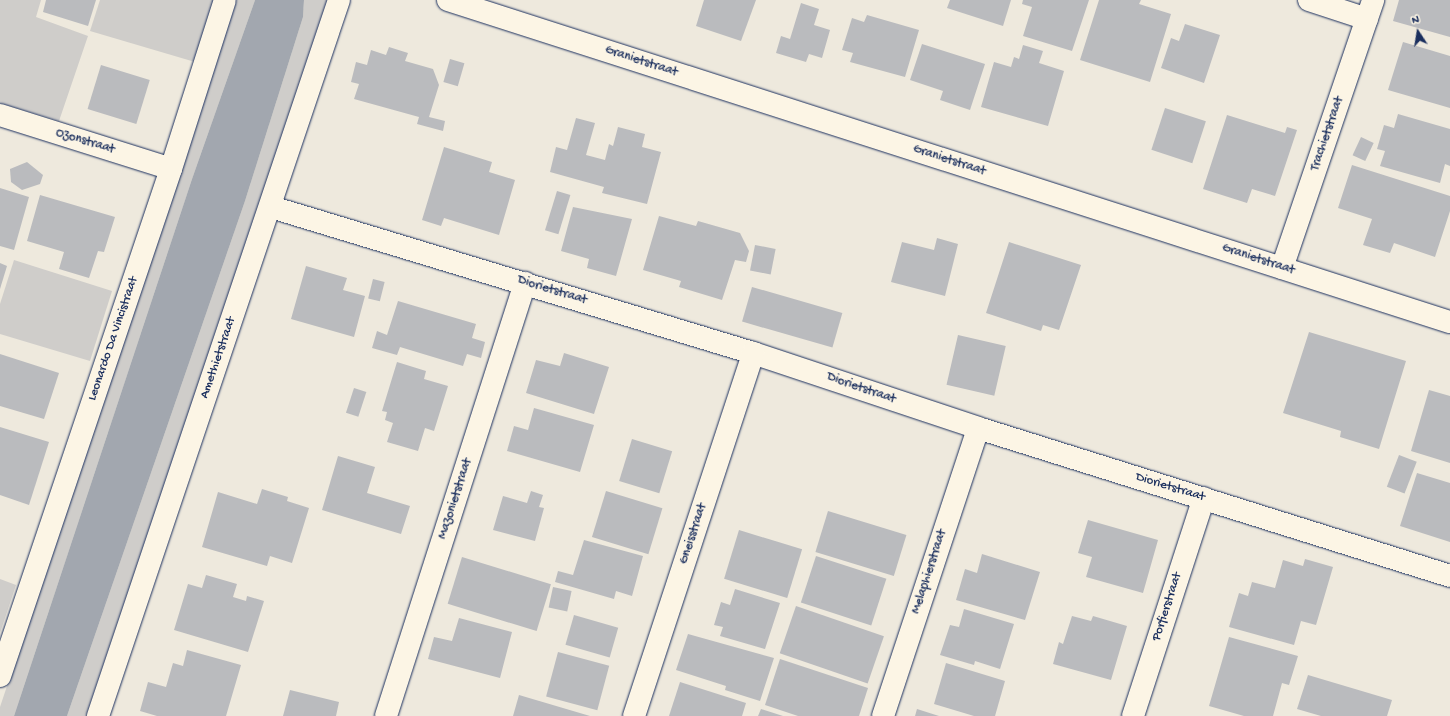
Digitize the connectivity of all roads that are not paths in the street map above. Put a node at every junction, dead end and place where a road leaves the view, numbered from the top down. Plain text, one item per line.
1 (225, 0) edge
2 (339, 0) edge
3 (448, 0) edge
4 (1309, 0) edge
5 (1370, 9) edge
6 (0, 115) edge
7 (171, 169) junction
8 (271, 207) junction
9 (1282, 268) junction
10 (525, 283) junction
11 (1450, 322) edge
12 (754, 353) junction
13 (978, 428) junction
14 (1204, 498) junction
15 (1450, 576) edge
16 (0, 676) edge
17 (98, 716) edge
18 (386, 716) edge
19 (634, 716) edge
20 (883, 716) edge
21 (1133, 716) edge

1 - 7 street, Leonardo Da Vincistraat
2 - 8 street, Amethietstraat
3 - 9 street, Granietstraat
4 - 5 street
5 - 9 street, Trachietstraat
6 - 7 street, Ozonstraat
7 - 16 street, Leonardo Da Vincistraat
8 - 10 street, Diorietstraat
8 - 17 street, Amethietstraat
9 - 11 street, Granietstraat
10 - 12 street, Diorietstraat
10 - 18 street, Mazonietstraat
12 - 13 street, Diorietstraat
12 - 19 street, Gneisstraat
13 - 14 street, Diorietstraat
13 - 20 street, Melaphierstraat
14 - 15 street, Diorietstraat
14 - 21 street, Porfierstraat

